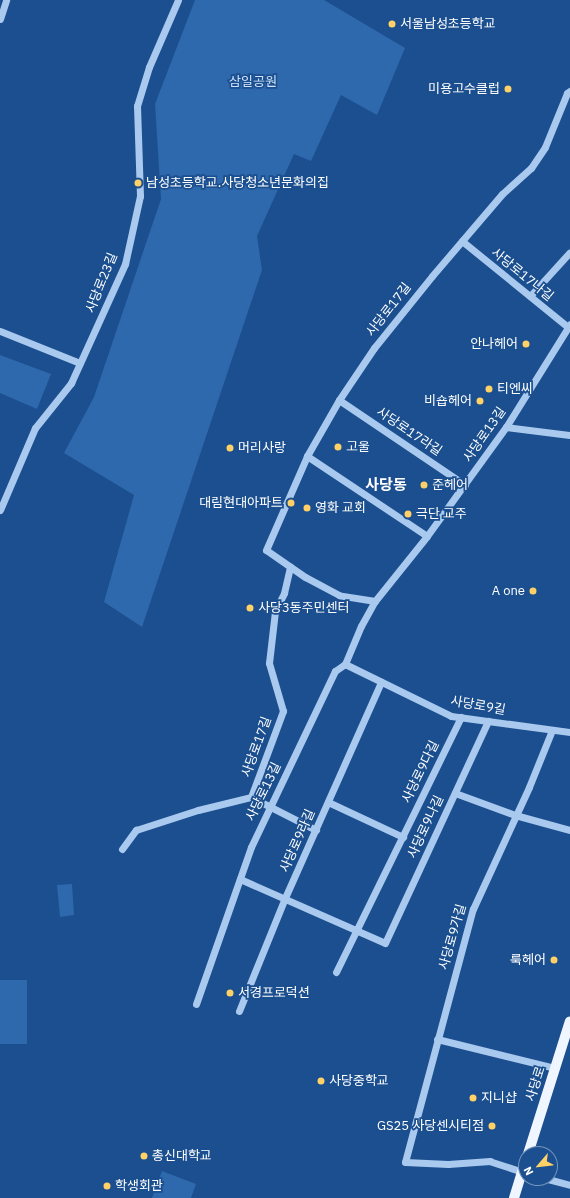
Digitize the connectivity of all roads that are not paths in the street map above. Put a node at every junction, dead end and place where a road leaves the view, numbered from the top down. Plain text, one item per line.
1 (6, 0) edge
2 (178, 0) edge
3 (0, 19) edge
4 (569, 95) edge
5 (462, 241) junction
6 (570, 252) edge
7 (530, 296) junction
8 (569, 325) edge
9 (0, 331) edge
10 (80, 363) junction
11 (339, 400) junction
12 (506, 427) junction
13 (570, 435) edge
14 (307, 456) junction
15 (464, 485) junction
16 (0, 510) edge
17 (427, 536) junction
18 (290, 567) junction
19 (375, 601) junction
20 (345, 664) junction
21 (381, 682) junction
22 (461, 717) junction
23 (488, 721) junction
24 (552, 730) junction
25 (570, 732) edge
26 (455, 793) junction
27 (251, 797) junction
28 (328, 802) junction
29 (270, 808) junction
30 (516, 815) junction
31 (316, 830) junction
32 (570, 830) edge
33 (403, 837) junction
34 (122, 849) dead end
35 (240, 879) junction
36 (284, 900) junction
37 (357, 930) junction
38 (336, 972) dead end
39 (196, 1004) dead end
40 (239, 1011) dead end
41 (570, 1021) edge
42 (437, 1039) junction
43 (555, 1068) junction
44 (531, 1146) edge
45 (518, 1170) edge
46 (558, 1182) edge
47 (570, 1185) edge
48 (519, 1186) edge
49 (514, 1198) edge

1 - 3 street
2 - 10 street, 사당로23길
4 - 5 street, 사당로17길
5 - 7 street, 사당로17나길
5 - 11 street, 사당로17길
6 - 7 street
7 - 8 street, 사당로17나길
8 - 12 street, 사당로13길
9 - 10 street
10 - 16 street, 사당로23길
11 - 14 street, 사당로17길
11 - 15 street, 사당로17라길
12 - 13 street
12 - 15 street, 사당로13길
14 - 17 street
14 - 18 street, 사당로17길
15 - 17 street, 사당로13길
17 - 19 street, 사당로13길
18 - 19 street
18 - 27 street, 사당로17길
19 - 20 street, 사당로13길
20 - 21 street, 사당로9길
20 - 29 street, 사당로13길
21 - 22 street, 사당로9길
21 - 28 street, 사당로9라길
22 - 23 street, 사당로9길
22 - 33 street, 사당로9다길
23 - 24 street, 사당로9길
23 - 26 street, 사당로9나길
24 - 25 street, 사당로9길
24 - 30 street, 사당로9가길
26 - 30 street
26 - 37 street, 사당로9나길
27 - 29 street
27 - 34 street, 사당로17길
28 - 31 street, 사당로9라길
28 - 33 street
29 - 31 street
29 - 35 street, 사당로13길
30 - 32 street
30 - 42 street, 사당로9가길
31 - 36 street, 사당로9라길
33 - 37 street, 사당로9다길
35 - 36 street
35 - 39 street, 사당로13길
36 - 37 street
36 - 40 street, 사당로9라길
37 - 38 street, 사당로9다길
41 - 43 main road, 사당로
42 - 43 street
42 - 45 street, 사당로9가길
43 - 44 main road, 사당로
46 - 47 street
48 - 49 main road

